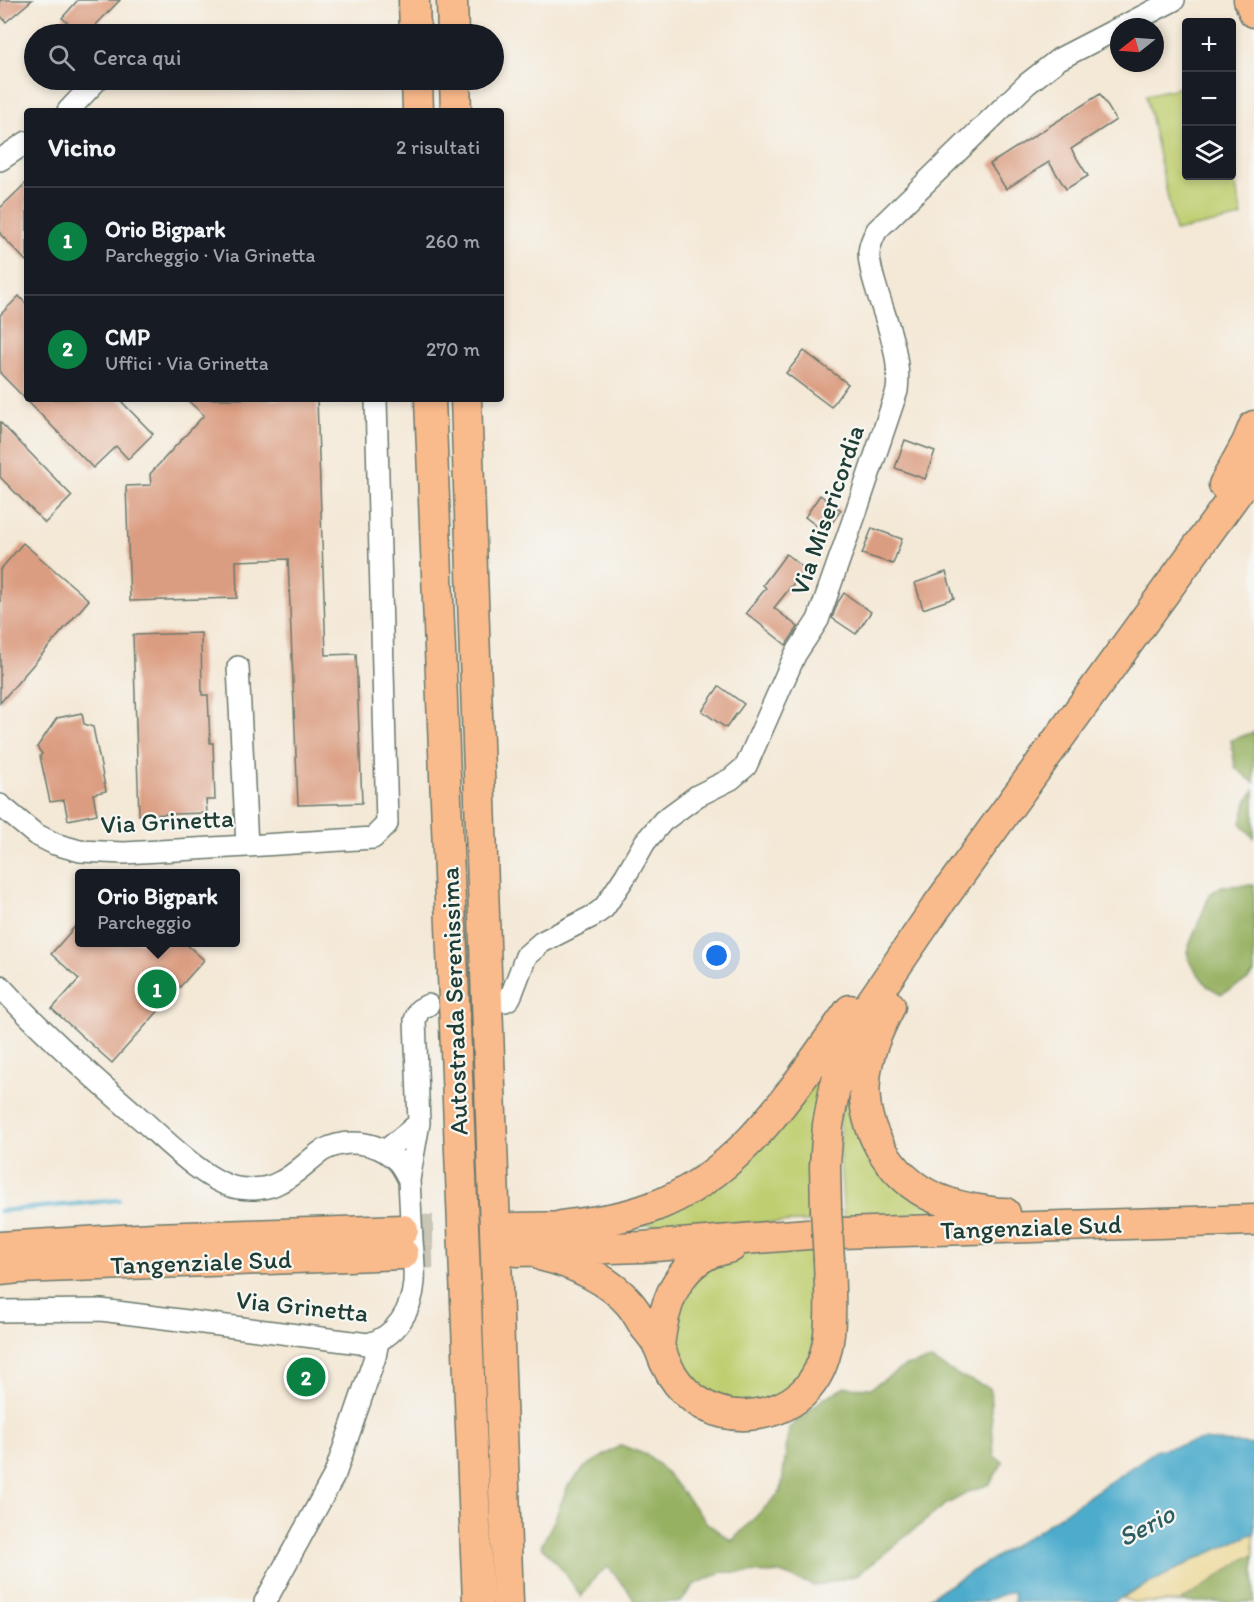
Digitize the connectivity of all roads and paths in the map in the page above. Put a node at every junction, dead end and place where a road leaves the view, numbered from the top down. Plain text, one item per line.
1 (414, 0) edge
2 (452, 0) edge
3 (1174, 0) edge
4 (1249, 0) edge
5 (1254, 12) edge
6 (1139, 18) edge
7 (415, 24) edge
8 (453, 24) edge
9 (1110, 33) edge
10 (88, 90) edge
11 (417, 90) edge
12 (455, 90) edge
13 (71, 108) edge
14 (418, 108) edge
15 (456, 108) edge
16 (24, 144) edge
17 (0, 160) edge
18 (376, 402) edge
19 (430, 402) edge
20 (466, 402) edge
21 (1254, 426) edge
22 (1254, 469) edge
23 (1119, 656) junction
24 (238, 667) dead end
25 (0, 805) edge
26 (247, 846) junction
27 (935, 909) junction
28 (0, 986) edge
29 (505, 1001) dead end
30 (428, 1005) dead end
31 (419, 1124) junction
32 (385, 1151) junction
33 (409, 1180) junction
34 (1254, 1220) edge
35 (1151, 1223) junction
36 (561, 1226) junction
37 (808, 1234) junction
38 (515, 1240) junction
39 (0, 1247) edge
40 (0, 1270) edge
41 (0, 1311) edge
42 (378, 1341) junction
43 (659, 1346) junction
44 (265, 1602) edge
45 (478, 1602) edge
46 (508, 1602) edge

1 - 7 highway
2 - 8 highway
3 - 6 street, Via Misericordia
4 - 5 highway
9 - 29 street, Via Misericordia
10 - 13 street
11 - 14 highway
12 - 15 highway
16 - 17 street
18 - 26 street
19 - 45 highway, Autostrada Serenissima
20 - 46 highway, Autostrada Serenissima
21 - 23 highway
22 - 23 highway
23 - 27 highway
24 - 26 street, Via Grinetta
25 - 26 street, Via Grinetta
27 - 35 highway
27 - 36 highway
27 - 43 highway, bridge
28 - 32 street
30 - 31 street
31 - 32 street
31 - 33 street
32 - 33 street
33 - 42 street, Via Grinetta
34 - 35 highway, Tangenziale Sud
35 - 37 highway, Tangenziale Sud
36 - 37 highway, Tangenziale Sud
36 - 38 highway, Tangenziale Sud
37 - 38 highway, Tangenziale Sud
37 - 43 highway
38 - 43 highway
39 - 40 highway, Tangenziale Sud
41 - 42 street, Via Grinetta
42 - 44 street

